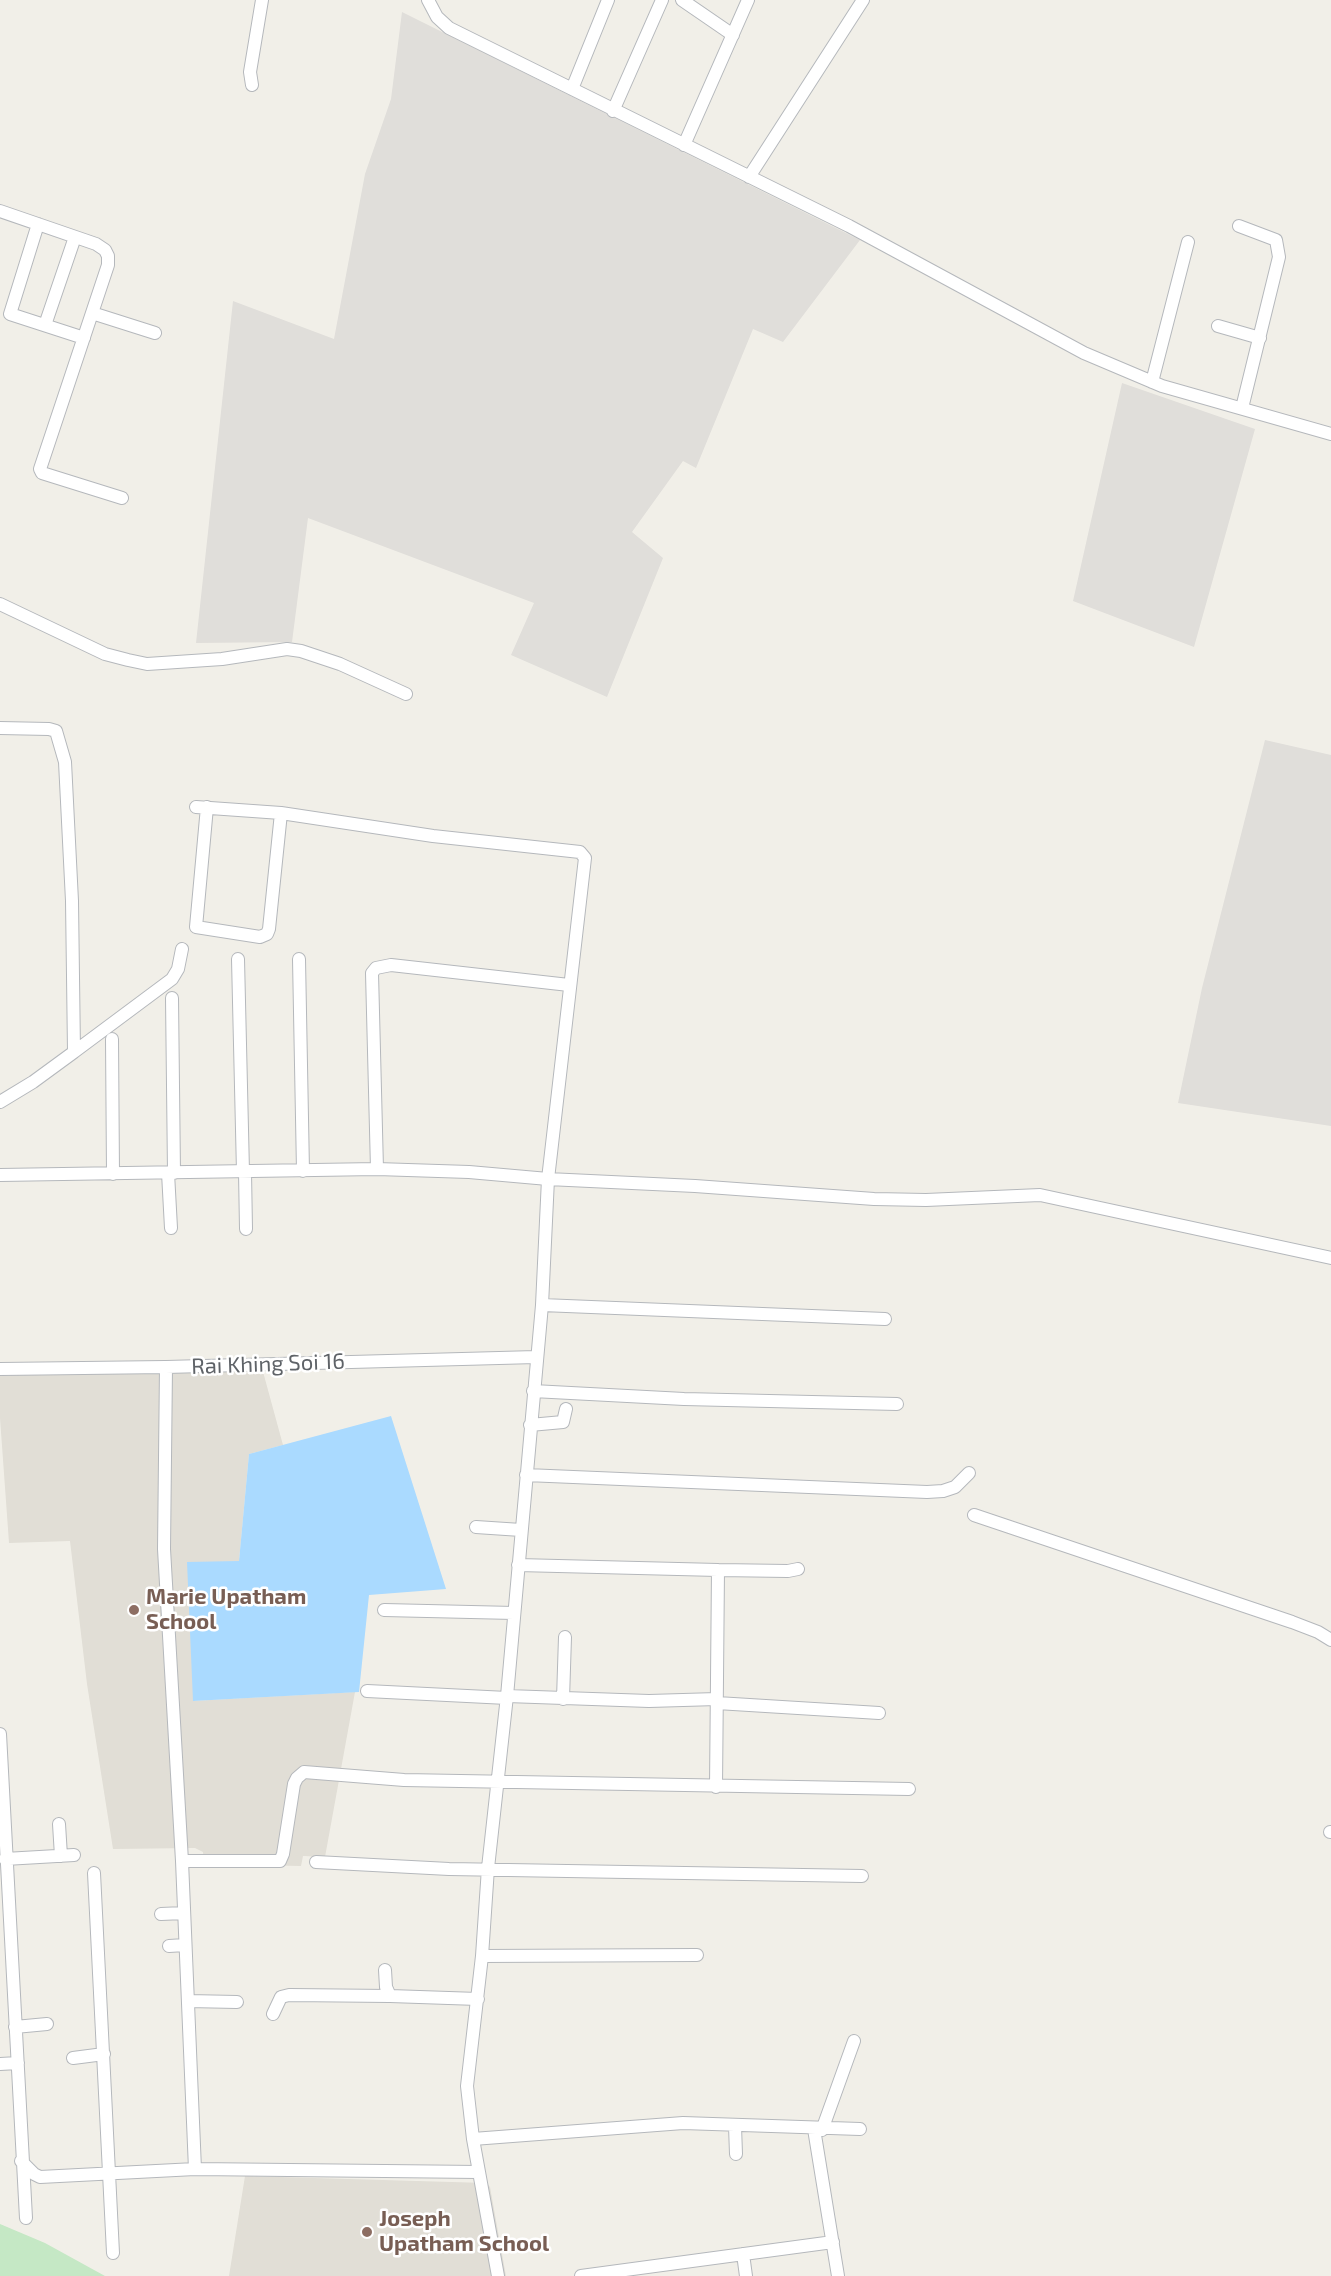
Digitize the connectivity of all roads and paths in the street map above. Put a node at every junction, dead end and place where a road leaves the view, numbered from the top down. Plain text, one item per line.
1 (262, 0) edge
2 (428, 0) edge
3 (608, 0) edge
4 (662, 0) edge
5 (682, 0) edge
6 (748, 0) edge
7 (863, 0) edge
8 (733, 35) junction
9 (252, 85) dead end
10 (572, 89) junction
11 (613, 111) junction
12 (684, 145) junction
13 (748, 177) junction
14 (0, 211) edge
15 (38, 224) junction
16 (1239, 226) dead end
17 (75, 237) junction
18 (1188, 242) dead end
19 (92, 313) junction
20 (45, 325) junction
21 (1218, 326) dead end
22 (155, 333) dead end
23 (84, 338) junction
24 (1260, 338) junction
25 (1152, 382) junction
26 (1242, 408) junction
27 (1331, 434) edge
28 (122, 498) dead end
29 (0, 604) edge
30 (406, 694) dead end
31 (0, 728) edge
32 (281, 813) junction
33 (182, 949) dead end
34 (238, 959) dead end
35 (299, 959) dead end
36 (569, 985) junction
37 (172, 998) dead end
38 (112, 1039) dead end
39 (74, 1052) junction
40 (0, 1102) edge
41 (377, 1169) junction
42 (303, 1171) junction
43 (244, 1172) junction
44 (171, 1173) junction
45 (113, 1174) junction
46 (0, 1175) edge
47 (548, 1179) junction
48 (171, 1228) dead end
49 (246, 1229) dead end
50 (1331, 1258) edge
51 (542, 1305) junction
52 (885, 1319) dead end
53 (536, 1357) junction
54 (166, 1367) junction
55 (0, 1369) edge
56 (533, 1391) junction
57 (897, 1404) dead end
58 (566, 1409) dead end
59 (530, 1425) junction
60 (969, 1473) dead end
61 (526, 1475) junction
62 (974, 1515) dead end
63 (476, 1527) dead end
64 (521, 1530) junction
65 (518, 1565) junction
66 (798, 1569) dead end
67 (718, 1570) junction
68 (384, 1610) dead end
69 (514, 1613) junction
70 (565, 1637) dead end
71 (1331, 1640) edge
72 (367, 1691) dead end
73 (507, 1697) junction
74 (563, 1699) junction
75 (717, 1701) junction
76 (879, 1713) dead end
77 (0, 1734) edge
78 (498, 1781) junction
79 (716, 1787) junction
80 (909, 1789) dead end
81 (59, 1824) dead end
82 (3, 1854) edge
83 (74, 1855) dead end
84 (61, 1856) junction
85 (182, 1861) junction
86 (316, 1862) dead end
87 (488, 1868) junction
88 (94, 1873) dead end
89 (862, 1876) dead end
90 (184, 1912) junction
91 (161, 1914) dead end
92 (185, 1945) junction
93 (169, 1946) dead end
94 (697, 1955) dead end
95 (482, 1956) junction
96 (385, 1970) dead end
97 (390, 1996) junction
98 (478, 1999) junction
99 (188, 2001) junction
100 (237, 2002) dead end
101 (273, 2014) dead end
102 (47, 2024) dead end
103 (15, 2027) junction
104 (854, 2041) dead end
105 (104, 2054) junction
106 (73, 2058) dead end
107 (18, 2063) junction
108 (0, 2064) edge
109 (735, 2126) junction
110 (818, 2129) junction
111 (860, 2129) dead end
112 (473, 2139) junction
113 (736, 2154) dead end
114 (21, 2161) junction
115 (195, 2169) junction
116 (110, 2172) junction
117 (479, 2172) junction
118 (26, 2218) dead end
119 (833, 2242) junction
120 (112, 2253) dead end
121 (743, 2254) junction
122 (661, 2271) edge
123 (498, 2276) edge
124 (583, 2276) edge
125 (746, 2276) edge
126 (838, 2276) edge

1 - 9 street
2 - 10 street
3 - 10 street
4 - 11 street
5 - 8 street
6 - 8 street
7 - 13 street
8 - 12 street
10 - 11 street
11 - 12 street
12 - 13 street
13 - 25 street
14 - 15 street
15 - 17 street
15 - 20 street
16 - 24 street
17 - 19 street
17 - 20 street
18 - 25 street
19 - 22 street
19 - 23 street
20 - 23 street
21 - 24 street
23 - 28 street
24 - 26 street
25 - 26 street
26 - 27 street
29 - 30 street
31 - 39 street
32 - 32 street
32 - 36 street
33 - 39 street
34 - 43 street
35 - 42 street
36 - 41 street
36 - 47 street
37 - 44 street
38 - 45 street
39 - 40 street
41 - 42 street
41 - 47 street
42 - 43 street
43 - 44 street
43 - 49 street
44 - 45 street
44 - 48 street
45 - 46 street
47 - 50 street
47 - 51 street
51 - 52 street
51 - 53 street
53 - 54 street, Rai Khing Soi 16
53 - 56 street
54 - 55 street, Rai Khing Soi 16
54 - 85 street
56 - 57 street
56 - 59 street
58 - 59 street
59 - 61 street
60 - 61 street
61 - 64 street
62 - 71 street
63 - 64 street
64 - 65 street
65 - 67 street
65 - 69 street
66 - 67 street
67 - 75 street
68 - 69 street
69 - 73 street
70 - 74 street
72 - 73 street
73 - 74 street
73 - 78 street
74 - 75 street
75 - 76 street
75 - 79 street
77 - 82 street
78 - 79 street
78 - 85 street
78 - 87 street
79 - 80 street
81 - 84 street
82 - 84 street
82 - 103 street
83 - 84 street
85 - 90 street
86 - 87 street
87 - 89 street
87 - 95 street
88 - 105 street
90 - 91 street
90 - 92 street
92 - 93 street
92 - 99 street
94 - 95 street
95 - 98 street
96 - 97 street
97 - 98 street
97 - 101 street
98 - 112 street
99 - 100 street
99 - 115 street
102 - 103 street
103 - 107 street
104 - 110 street
105 - 106 street
105 - 116 street
107 - 108 street
107 - 114 street
109 - 110 street
109 - 112 street
109 - 113 street
110 - 111 street
110 - 119 street
112 - 117 street
114 - 116 street
114 - 118 street
115 - 116 street
115 - 117 street
116 - 120 street
117 - 123 street
119 - 121 street
119 - 126 street
121 - 122 street
121 - 125 street
122 - 124 street

